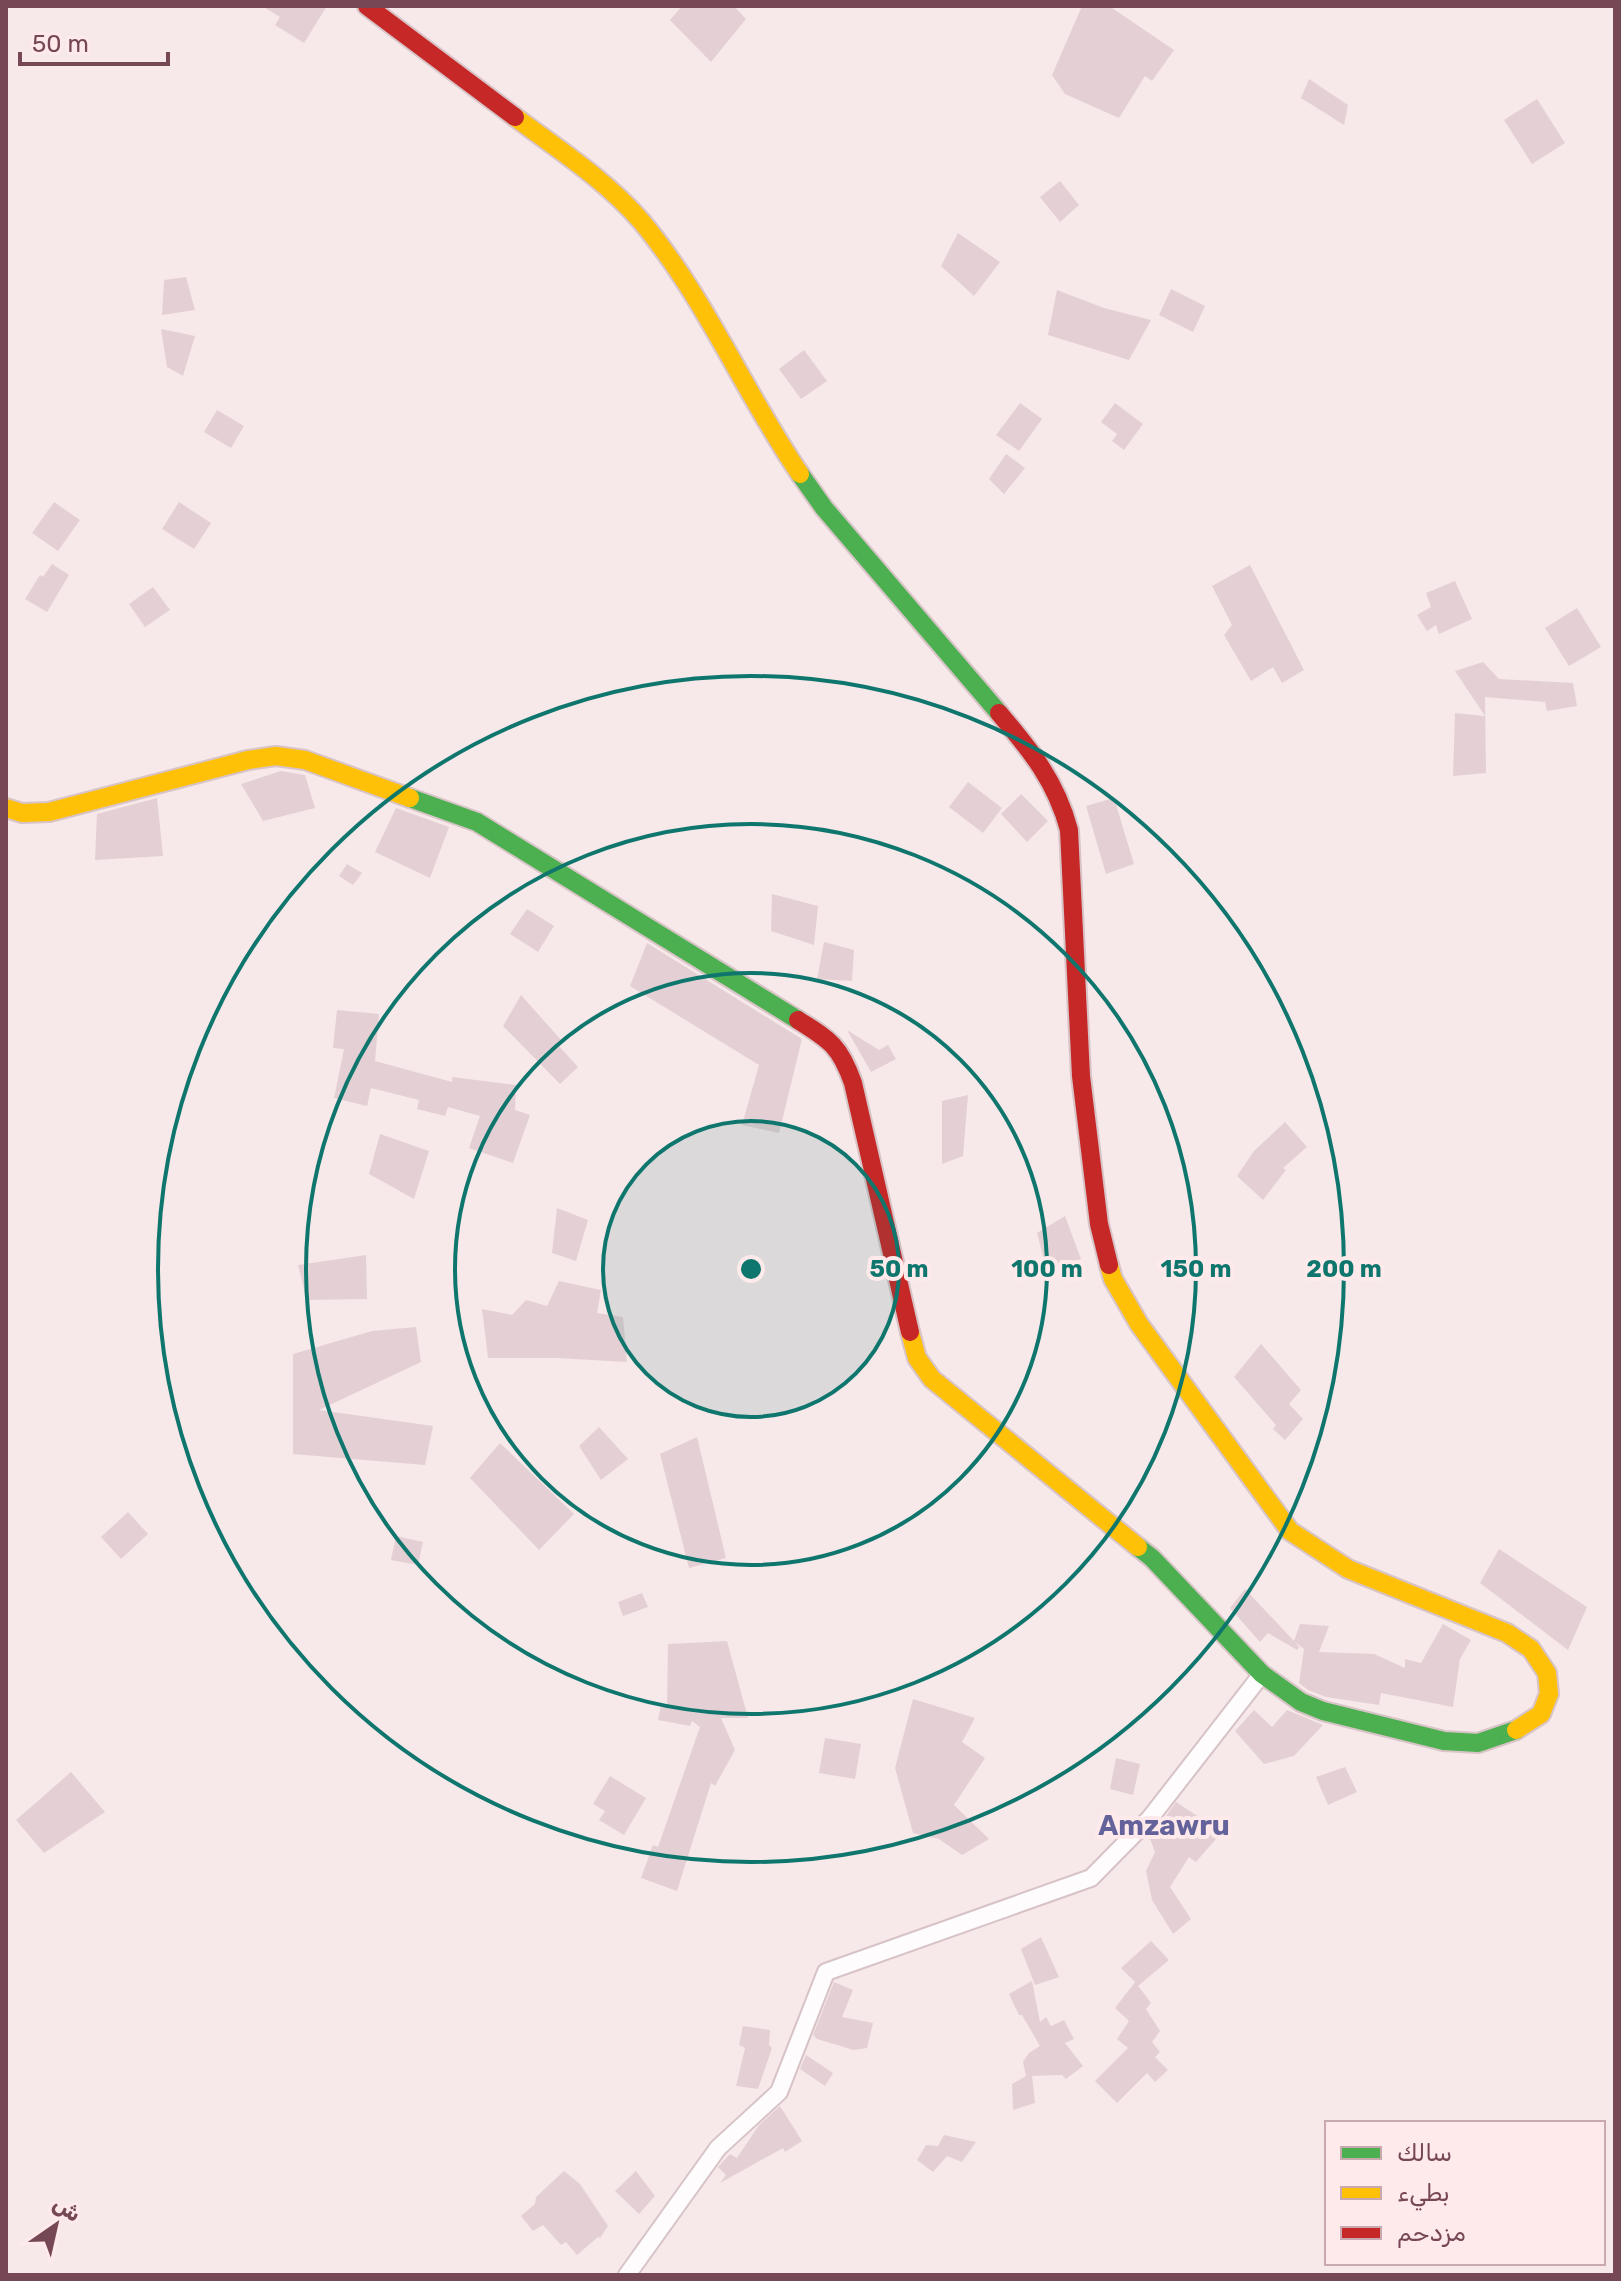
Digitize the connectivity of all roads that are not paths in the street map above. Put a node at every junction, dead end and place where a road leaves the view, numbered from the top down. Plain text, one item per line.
1 (367, 6) edge
2 (6, 808) edge
3 (1262, 1674) junction
4 (627, 2275) edge

1 - 3 main road
2 - 3 main road
3 - 4 street

